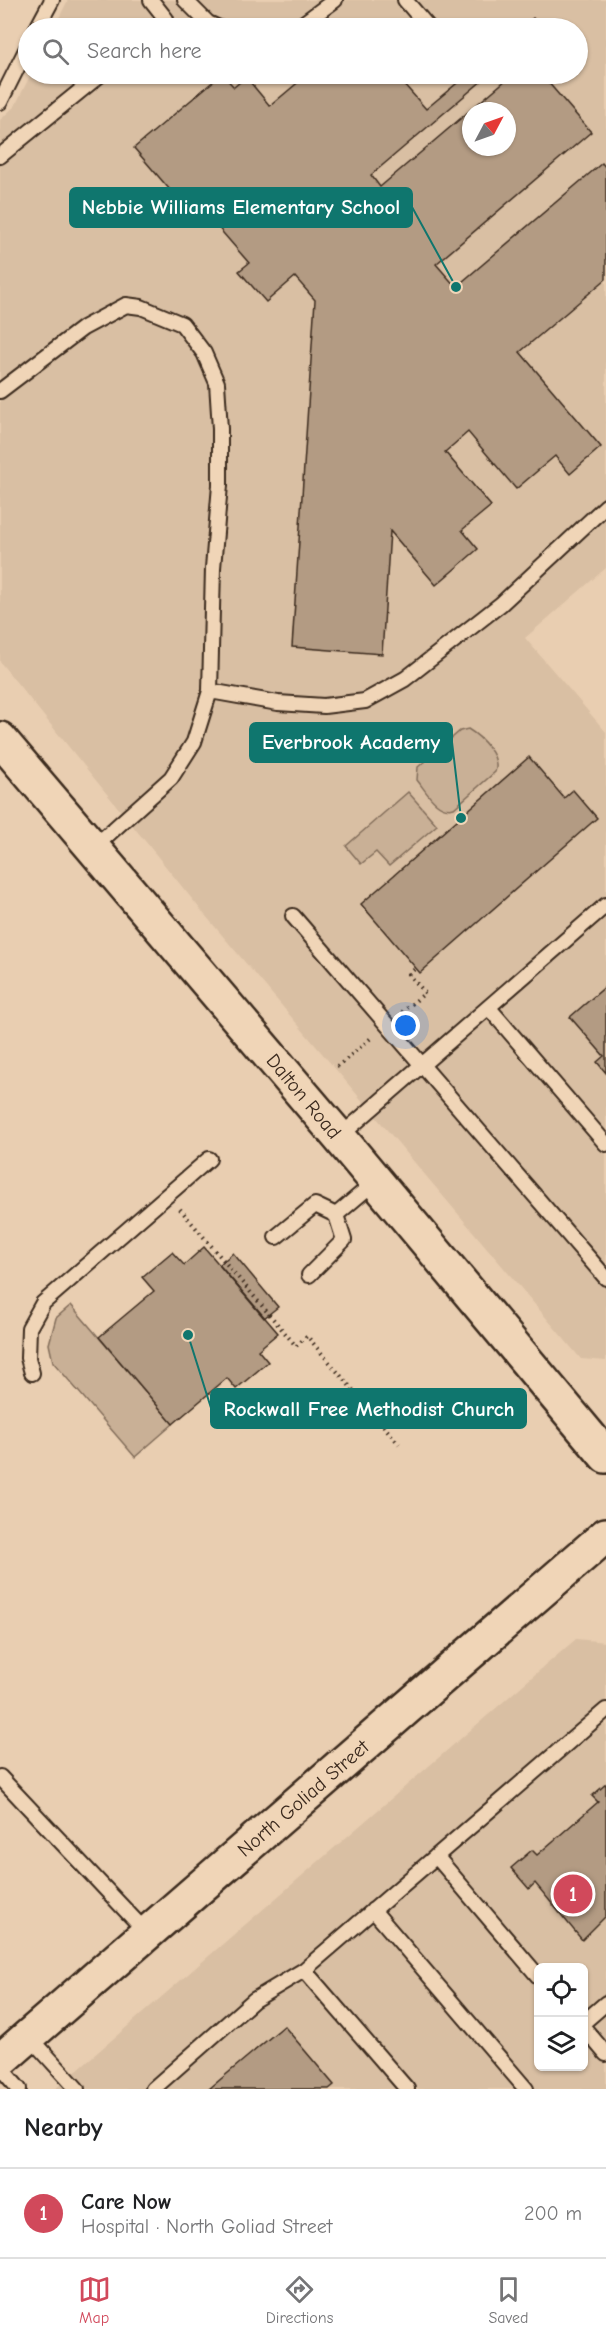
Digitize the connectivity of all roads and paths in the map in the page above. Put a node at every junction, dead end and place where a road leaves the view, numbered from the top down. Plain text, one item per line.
1 (52, 0) edge
2 (151, 0) edge
3 (334, 0) edge
4 (405, 0) edge
5 (185, 1) edge
6 (42, 18) edge
7 (165, 18) edge
8 (167, 18) edge
9 (203, 18) edge
10 (310, 18) edge
11 (420, 18) edge
12 (18, 66) edge
13 (89, 84) edge
14 (0, 102) edge
15 (0, 156) edge
16 (0, 391) edge
17 (606, 506) edge
18 (210, 691) junction
19 (0, 739) edge
20 (93, 848) junction
21 (606, 905) edge
22 (293, 916) dead end
23 (489, 1008) junction
24 (423, 1065) junction
25 (339, 1137) junction
26 (606, 1143) edge
27 (209, 1160) dead end
28 (376, 1181) junction
29 (168, 1195) junction
30 (336, 1215) junction
31 (276, 1238) dead end
32 (309, 1275) dead end
33 (606, 1278) edge
34 (32, 1372) dead end
35 (399, 1444) dead end
36 (606, 1456) edge
37 (606, 1535) edge
38 (606, 1710) edge
39 (0, 1777) edge
40 (436, 1856) junction
41 (373, 1910) junction
42 (147, 1933) junction
43 (304, 1970) junction
44 (534, 1971) edge
45 (606, 2003) edge
46 (588, 2019) edge
47 (588, 2033) edge
48 (30, 2036) junction
49 (606, 2054) edge
50 (0, 2061) edge
51 (0, 2067) edge
52 (20, 2089) edge
53 (77, 2089) edge
54 (153, 2089) edge
55 (406, 2089) edge
56 (526, 2089) edge

1 - 6 lane
2 - 7 lane
3 - 10 lane
4 - 11 lane
5 - 8 lane
5 - 9 lane
12 - 14 lane
13 - 15 lane
16 - 18 lane
17 - 18 lane
18 - 20 lane
19 - 20 street, Dalton Road
20 - 25 street, Dalton Road
21 - 23 lane
22 - 24 lane
23 - 24 lane
23 - 26 lane
24 - 25 lane
24 - 33 lane
25 - 28 street, Dalton Road
27 - 29 lane
28 - 30 lane
28 - 36 street, Dalton Road
29 - 34 lane
29 - 35 path
30 - 31 lane
30 - 32 lane
37 - 42 street, North Goliad Street
38 - 40 lane
39 - 42 lane
40 - 41 lane
40 - 44 lane
41 - 43 lane
41 - 56 lane
42 - 48 street, North Goliad Street
43 - 54 lane
43 - 55 lane
45 - 46 lane
47 - 49 lane
48 - 50 street, North Goliad Street
48 - 53 lane
51 - 52 lane

